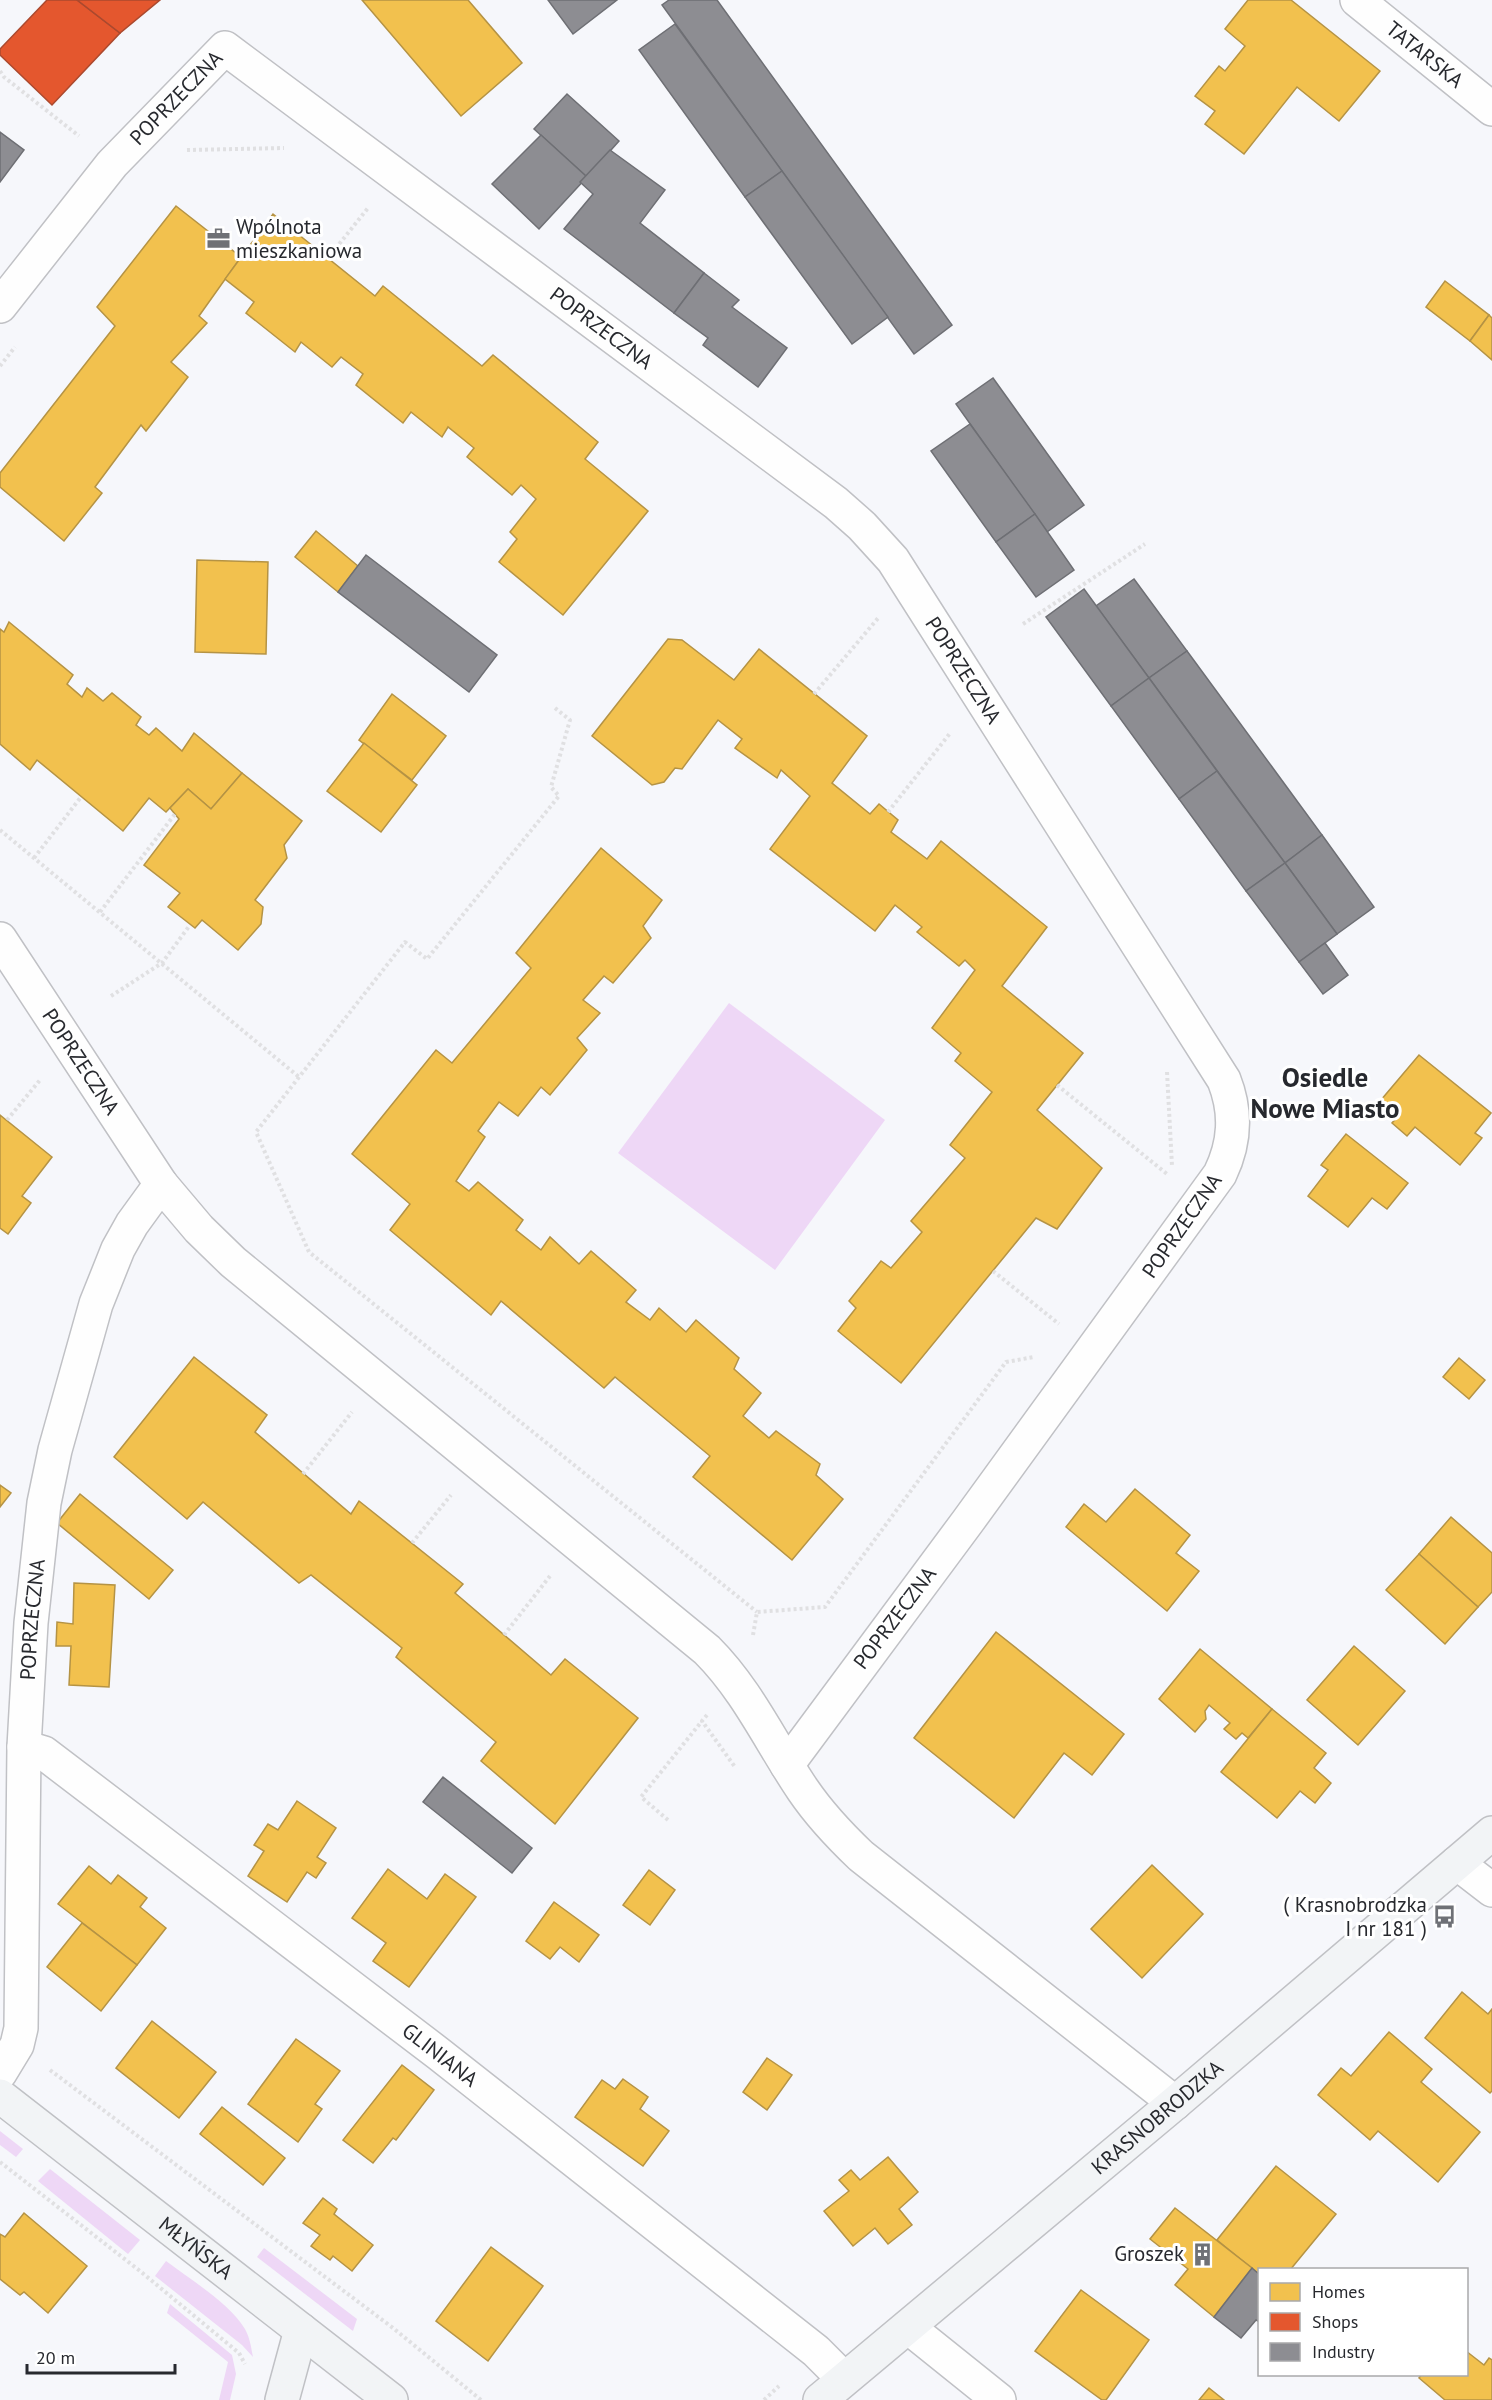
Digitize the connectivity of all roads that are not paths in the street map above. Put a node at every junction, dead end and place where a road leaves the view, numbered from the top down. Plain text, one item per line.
1 (1357, 0) edge
2 (1492, 109) edge
3 (0, 306) edge
4 (0, 939) edge
5 (161, 1184) junction
6 (24, 1747) junction
7 (787, 1765) junction
8 (1492, 1833) edge
9 (1457, 1863) junction
10 (1492, 1890) edge
11 (0, 2073) edge
12 (0, 2096) edge
13 (1175, 2103) junction
14 (908, 2327) junction
15 (301, 2330) junction
16 (832, 2390) edge
17 (282, 2400) edge
18 (391, 2400) edge
19 (999, 2400) edge

1 - 2 street, TATARSKA
3 - 7 street, POPRZECZNA
4 - 5 street, POPRZECZNA
5 - 6 street, POPRZECZNA
5 - 7 street, POPRZECZNA
6 - 11 street, POPRZECZNA
6 - 16 street, GLINIANA
7 - 13 street, POPRZECZNA
8 - 9 street, KRASNOBRODZKA
9 - 10 street
9 - 13 street, KRASNOBRODZKA
12 - 15 street, MŁYŃSKA
13 - 14 street, KRASNOBRODZKA
14 - 16 street, KRASNOBRODZKA
14 - 19 street
15 - 17 street
15 - 18 street, MŁYŃSKA

